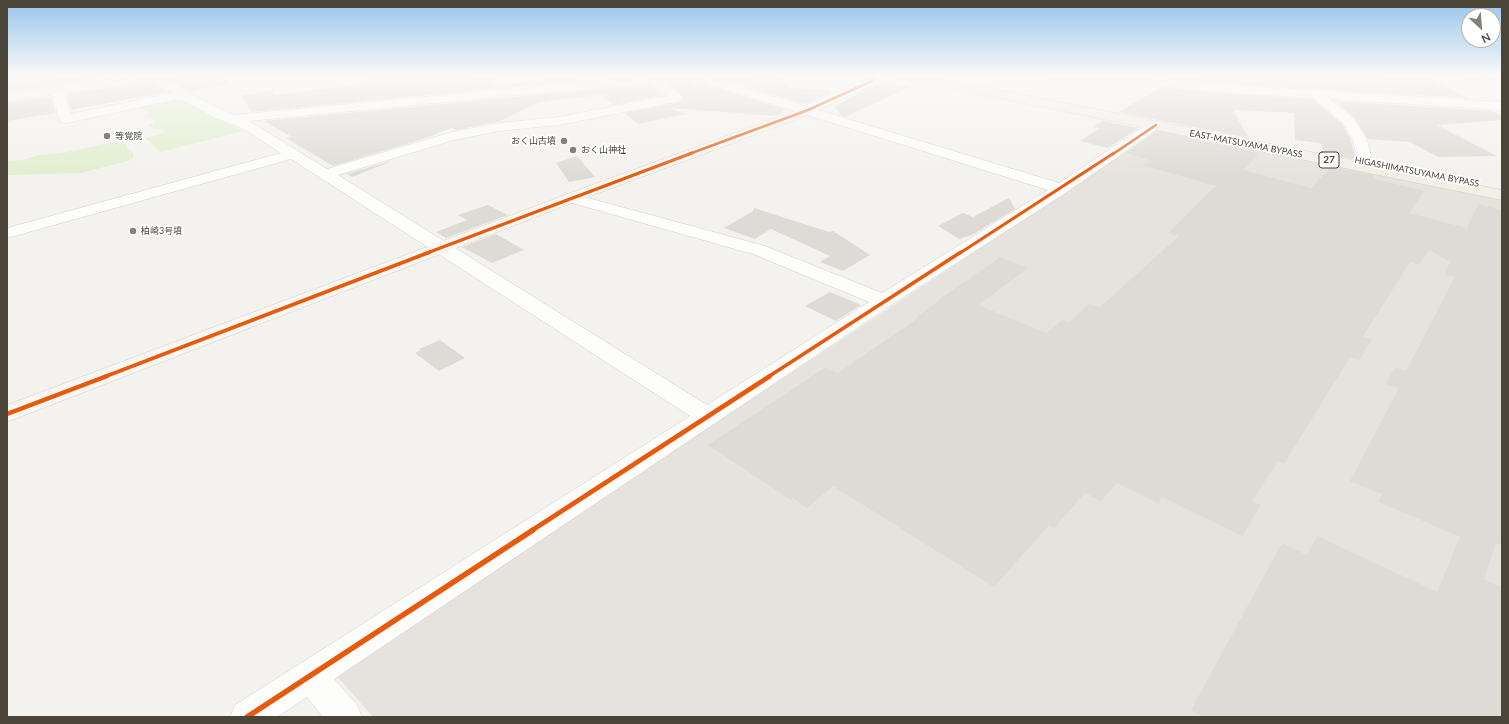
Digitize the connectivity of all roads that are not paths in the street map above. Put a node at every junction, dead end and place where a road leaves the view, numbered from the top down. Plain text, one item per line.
1 (63, 109) edge
2 (115, 109) edge
3 (209, 109) edge
4 (316, 109) edge
5 (621, 109) edge
6 (804, 109) edge
7 (1080, 109) edge
8 (1094, 109) edge
9 (1334, 109) edge
10 (808, 110) junction
11 (229, 119) junction
12 (1156, 125) junction
13 (293, 154) junction
14 (1361, 161) junction
15 (326, 174) junction
16 (1061, 189) junction
17 (1502, 189) edge
18 (1502, 195) edge
19 (571, 198) junction
20 (7, 233) edge
21 (440, 248) junction
22 (884, 301) junction
23 (7, 414) edge
24 (708, 416) junction
25 (310, 676) junction
26 (247, 717) edge
27 (345, 717) edge

1 - 2 street
3 - 11 street
4 - 11 street
5 - 15 street
6 - 10 street
7 - 12 main road, 27
8 - 14 main road, HIGASHIMATSUYAMA BYPASS / 27
9 - 14 street
10 - 16 street
10 - 19 street
11 - 13 street
12 - 16 street
12 - 18 main road, EAST-MATSUYAMA BYPASS / 27
13 - 15 street
13 - 20 street
14 - 17 main road, HIGASHIMATSUYAMA BYPASS / 27
15 - 21 street
16 - 22 street
19 - 21 street
19 - 22 street
21 - 23 street
21 - 24 street
22 - 24 street
24 - 25 street
25 - 26 street
25 - 27 street

